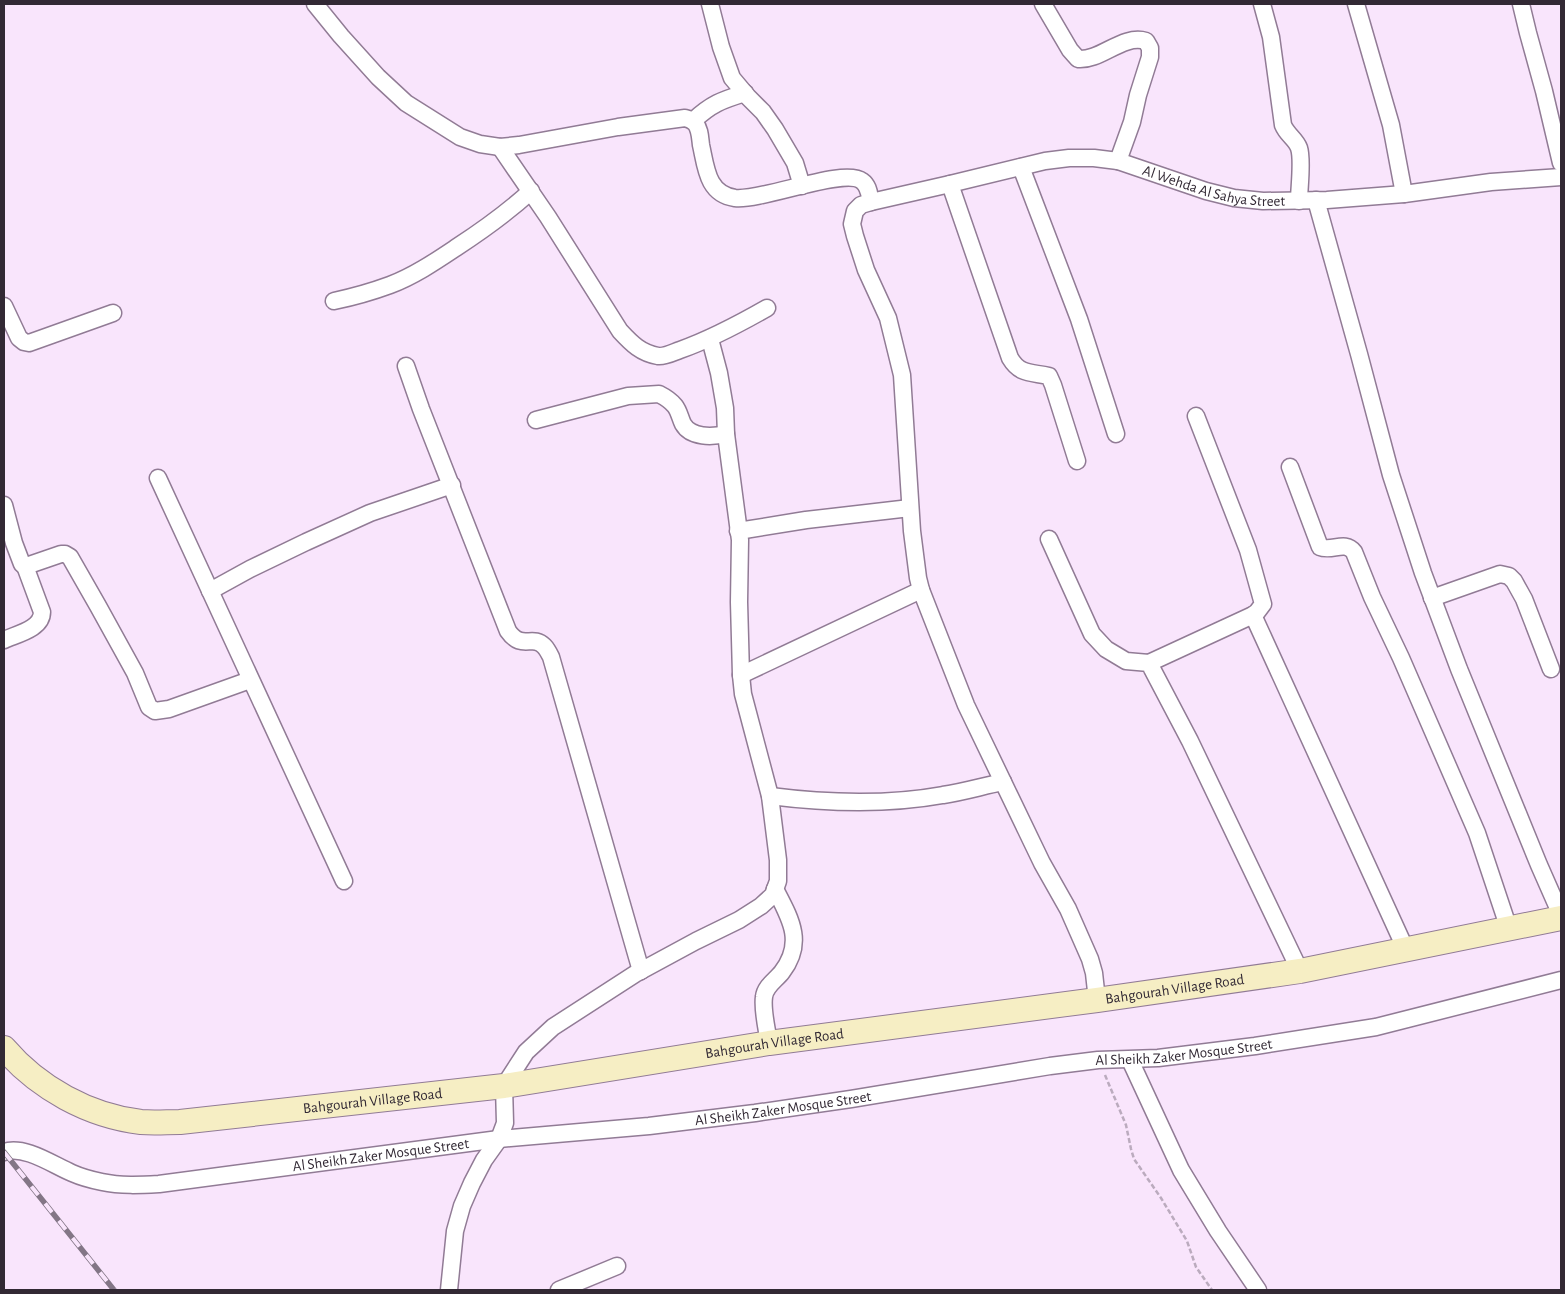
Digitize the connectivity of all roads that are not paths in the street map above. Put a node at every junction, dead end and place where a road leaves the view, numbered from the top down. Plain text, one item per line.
1 (315, 4) edge
2 (710, 4) edge
3 (1043, 4) edge
4 (1262, 4) edge
5 (1356, 4) edge
6 (1521, 4) edge
7 (745, 93) junction
8 (693, 121) junction
9 (500, 147) junction
10 (1118, 161) junction
11 (1561, 163) edge
12 (1021, 167) junction
13 (1561, 177) edge
14 (950, 184) junction
15 (802, 186) junction
16 (531, 191) junction
17 (1404, 194) junction
18 (1316, 200) junction
19 (1299, 201) junction
20 (871, 202) junction
21 (334, 301) dead end
22 (4, 306) edge
23 (767, 308) dead end
24 (113, 314) dead end
25 (710, 339) junction
26 (406, 366) dead end
27 (1196, 416) dead end
28 (536, 420) dead end
29 (726, 434) junction
30 (1116, 434) dead end
31 (1077, 461) dead end
32 (1290, 467) dead end
33 (158, 478) dead end
34 (452, 486) junction
35 (4, 505) edge
36 (910, 508) junction
37 (738, 532) junction
38 (1049, 539) dead end
39 (25, 566) junction
40 (921, 590) junction
41 (210, 591) junction
42 (1432, 598) junction
43 (1253, 614) junction
44 (4, 640) edge
45 (1148, 662) junction
46 (1551, 669) dead end
47 (741, 674) junction
48 (250, 680) junction
49 (1003, 782) junction
50 (770, 796) junction
51 (344, 881) dead end
52 (775, 889) junction
53 (1561, 917) edge
54 (1509, 929) junction
55 (1406, 950) junction
56 (641, 971) junction
57 (1300, 971) junction
58 (1561, 980) edge
59 (1097, 1000) junction
60 (769, 1043) junction
61 (4, 1048) edge
62 (1130, 1060) junction
63 (504, 1090) junction
64 (499, 1139) junction
65 (4, 1152) edge
66 (618, 1266) dead end
67 (449, 1290) edge
68 (559, 1290) edge
69 (1258, 1290) edge

1 - 9 street
2 - 7 street
3 - 10 street
4 - 19 street
5 - 17 street
6 - 11 street
7 - 8 street
7 - 15 street
8 - 9 street
8 - 15 street
9 - 16 street
10 - 12 street, Al Wehda Al Sahya Street
10 - 19 street, Al Wehda Al Sahya Street
12 - 14 street, Al Wehda Al Sahya Street
12 - 30 street
13 - 17 street, Al Wehda Al Sahya Street
14 - 20 street, Al Wehda Al Sahya Street
14 - 31 street
15 - 20 street
16 - 21 street
16 - 25 street
17 - 18 street, Al Wehda Al Sahya Street
18 - 19 street, Al Wehda Al Sahya Street
18 - 42 street
20 - 36 street
22 - 24 street
23 - 25 street
25 - 29 street
26 - 34 street
27 - 43 street
28 - 29 street
29 - 37 street
32 - 54 street
33 - 41 street
34 - 41 street
34 - 56 street
35 - 39 street
36 - 37 street
36 - 40 street
37 - 47 street
38 - 45 street
39 - 44 street
39 - 48 street
40 - 47 street
40 - 49 street
41 - 48 street
42 - 46 street
42 - 53 street
43 - 45 street
43 - 55 street
45 - 57 street
47 - 50 street
48 - 51 street
49 - 50 street
49 - 59 street
50 - 52 street
52 - 56 street
52 - 60 street
53 - 54 street, Bahgourah Village Road
54 - 55 street, Bahgourah Village Road
55 - 57 street, Bahgourah Village Road
56 - 63 street
57 - 59 street, Bahgourah Village Road
58 - 62 street, Al Sheikh Zaker Mosque Street
59 - 60 street, Bahgourah Village Road
60 - 63 street, Bahgourah Village Road
61 - 63 street, Bahgourah Village Road
62 - 64 street, Al Sheikh Zaker Mosque Street
62 - 69 street
63 - 64 street
64 - 65 street, Al Sheikh Zaker Mosque Street
64 - 67 street
66 - 68 street

